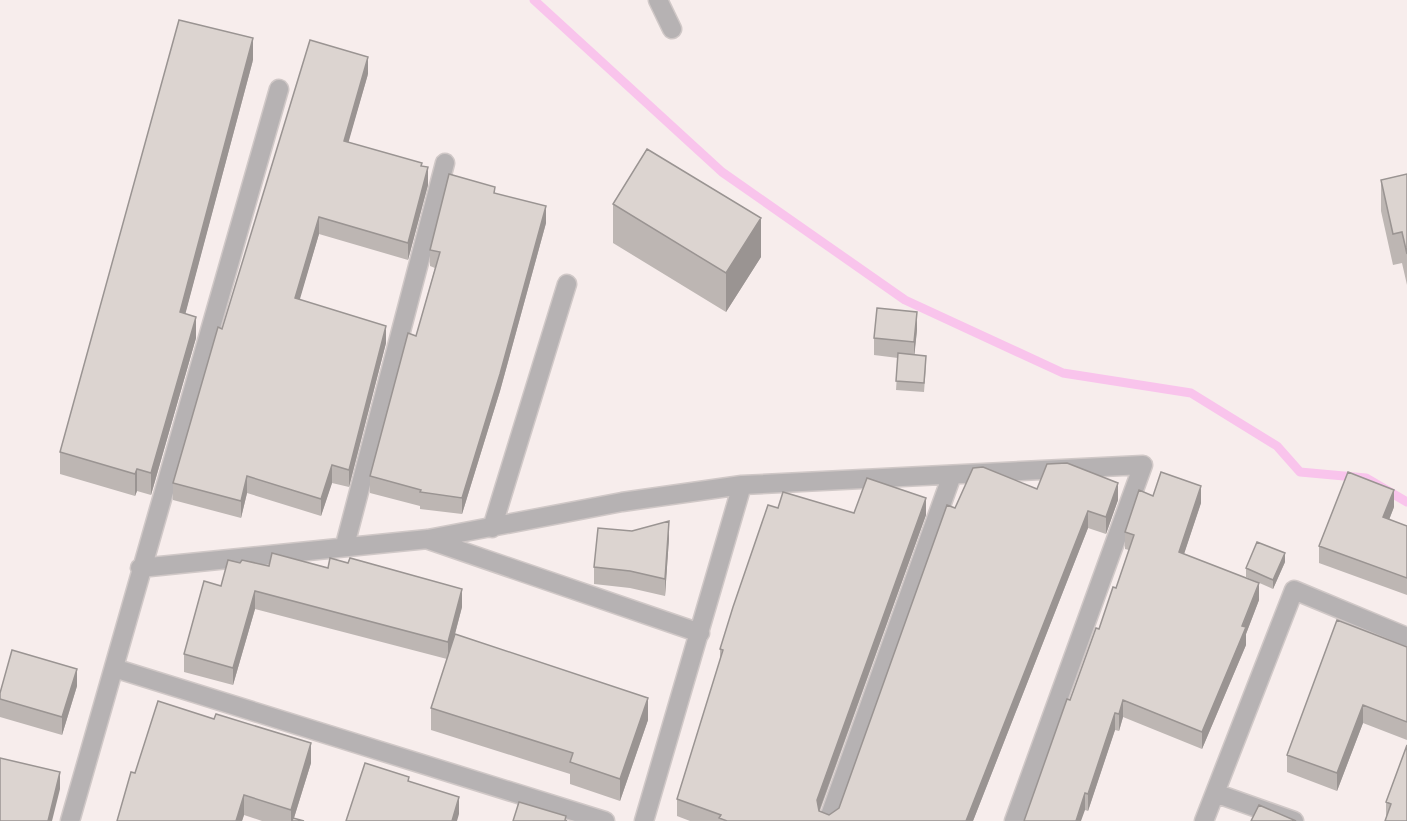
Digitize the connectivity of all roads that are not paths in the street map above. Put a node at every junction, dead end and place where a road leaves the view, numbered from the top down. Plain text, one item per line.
1 (658, 0) edge
2 (672, 29) dead end
3 (279, 89) dead end
4 (445, 163) dead end
5 (567, 284) dead end
6 (952, 475) junction
7 (742, 485) junction
8 (492, 528) junction
9 (428, 539) junction
10 (345, 545) junction
11 (140, 568) junction
12 (700, 633) junction
13 (1407, 637) edge
14 (114, 668) junction
15 (1215, 793) junction
16 (70, 821) edge
17 (605, 821) edge
18 (644, 821) edge
19 (828, 821) edge
20 (1014, 821) edge
21 (1204, 821) edge
22 (1294, 821) edge

1 - 2 street
3 - 11 street
4 - 10 street
5 - 8 street
6 - 7 street
6 - 19 street
6 - 20 street
7 - 8 street
7 - 12 street
8 - 9 street
9 - 10 street
9 - 12 street
10 - 11 street
11 - 14 street
12 - 18 street
13 - 15 street
14 - 16 street
14 - 17 street
15 - 21 street
15 - 22 street

